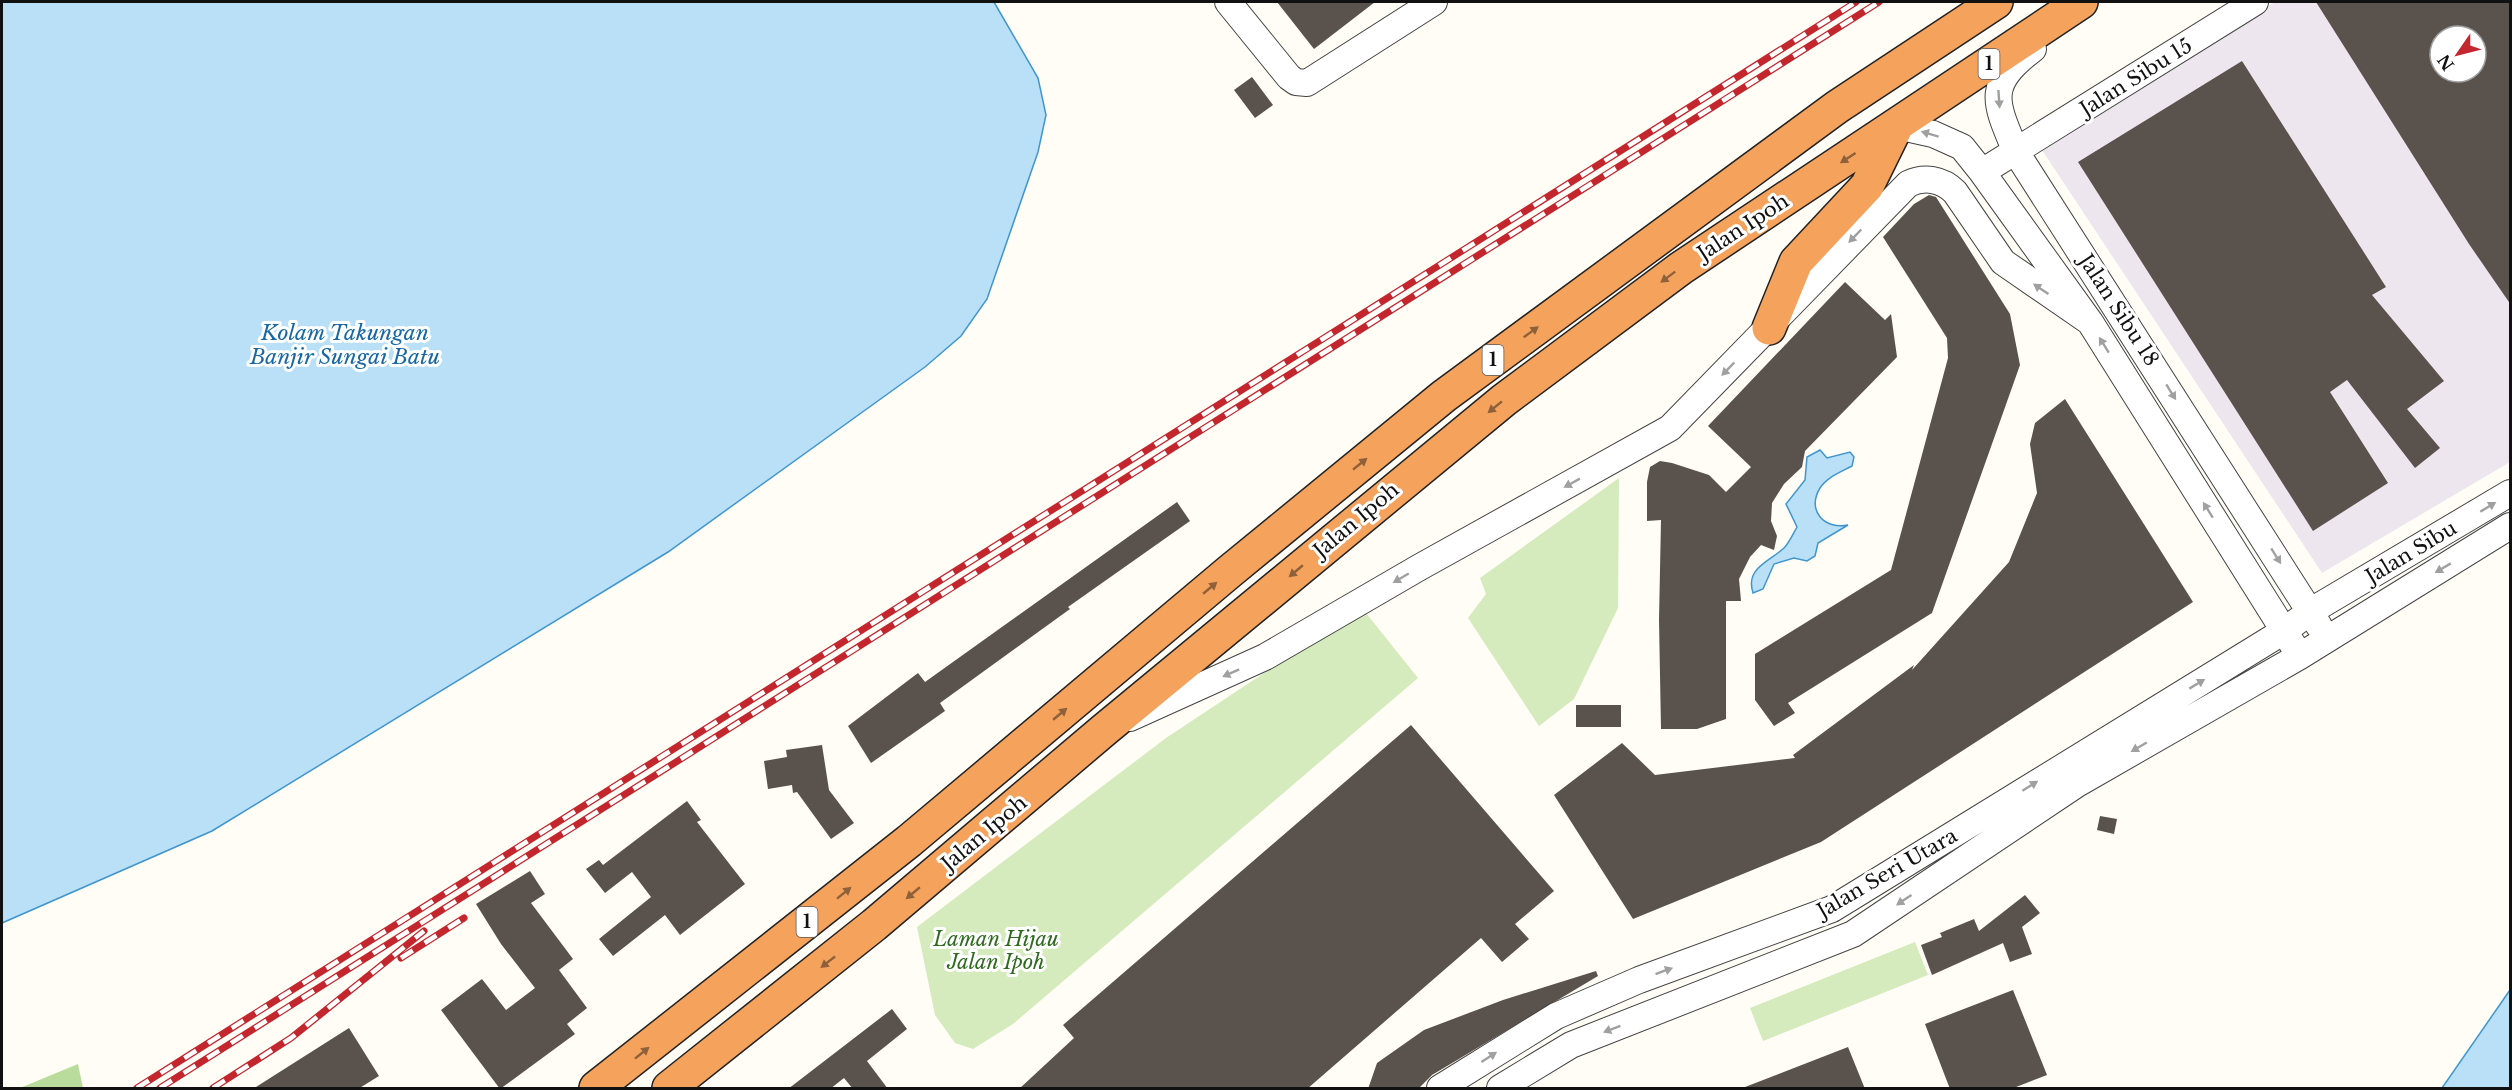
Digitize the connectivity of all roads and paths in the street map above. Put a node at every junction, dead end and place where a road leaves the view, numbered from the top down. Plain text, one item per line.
1 (1228, 2) edge
2 (1434, 2) edge
3 (1996, 2) edge
4 (2080, 2) edge
5 (2095, 2) edge
6 (2255, 2) edge
7 (1897, 126) junction
8 (2016, 152) junction
9 (1982, 172) junction
10 (2090, 322) junction
11 (1769, 328) junction
12 (2511, 493) edge
13 (2511, 526) edge
14 (2311, 611) junction
15 (2284, 631) junction
16 (2327, 638) junction
17 (2300, 656) junction
18 (1104, 730) junction
19 (707, 1073) edge
20 (596, 1089) edge
21 (669, 1089) edge
22 (1440, 1089) edge
23 (1500, 1089) edge

1 - 2 street
20 -> 3 highway, Jalan Ipoh / 1
4 - 7 highway, Jalan Ipoh / 1
5 -> 8 street, Jalan Sibu 18
6 - 8 street, Jalan Sibu 15
9 -> 7 street, Jalan Sibu 18
7 - 11 highway
7 -> 18 highway, Jalan Ipoh / 1
8 - 9 street, Jalan Sibu 15
8 -> 14 street, Jalan Sibu 18
9 - 10 street, Jalan Sibu 18
10 -> 11 street
15 -> 10 street, Jalan Sibu 18
11 -> 18 street
14 -> 12 street, Jalan Sibu
13 -> 16 street, Jalan Sibu
14 - 15 street, Jalan Seri Utara
14 - 16 street, Jalan Sibu 18
15 - 17 street, Jalan Sibu 18
22 -> 15 street, Jalan Seri Utara
16 - 17 street, Jalan Seri Utara
17 -> 23 street, Jalan Seri Utara
18 -> 19 highway, Jalan Ipoh / 1
19 - 21 highway, Jalan Ipoh / 1

